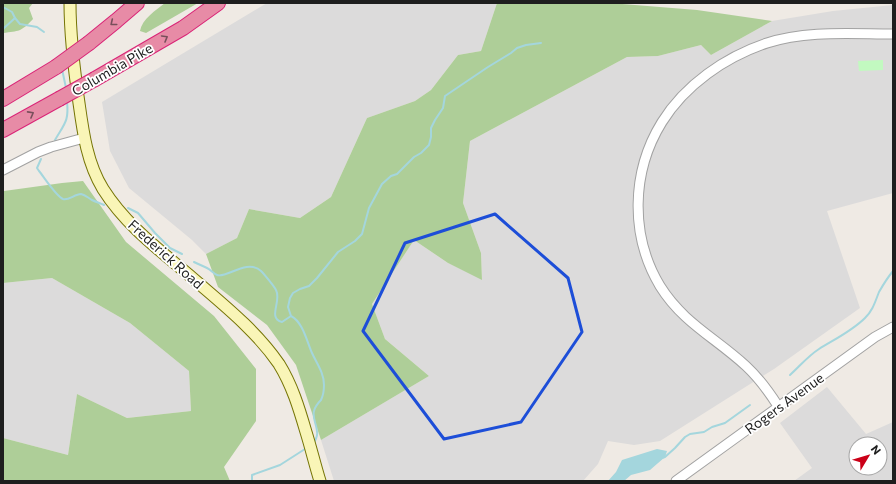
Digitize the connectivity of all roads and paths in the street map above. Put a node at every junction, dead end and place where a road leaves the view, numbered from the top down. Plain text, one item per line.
1 (70, 3) edge
2 (137, 3) edge
3 (218, 3) edge
4 (229, 3) edge
5 (183, 28) junction
6 (893, 34) edge
7 (3, 99) edge
8 (3, 130) edge
9 (84, 138) junction
10 (3, 170) edge
11 (893, 327) edge
12 (778, 406) junction
13 (320, 481) edge
14 (676, 481) edge

1 - 9 main road, Frederick Road
2 -> 7 highway, bridge
3 - 5 highway, Columbia Pike
4 - 5 highway
8 -> 5 highway, Columbia Pike, bridge
6 - 12 street
9 - 10 street
9 - 13 main road, Frederick Road
11 - 12 street, Rogers Avenue
12 - 14 street, Rogers Avenue

